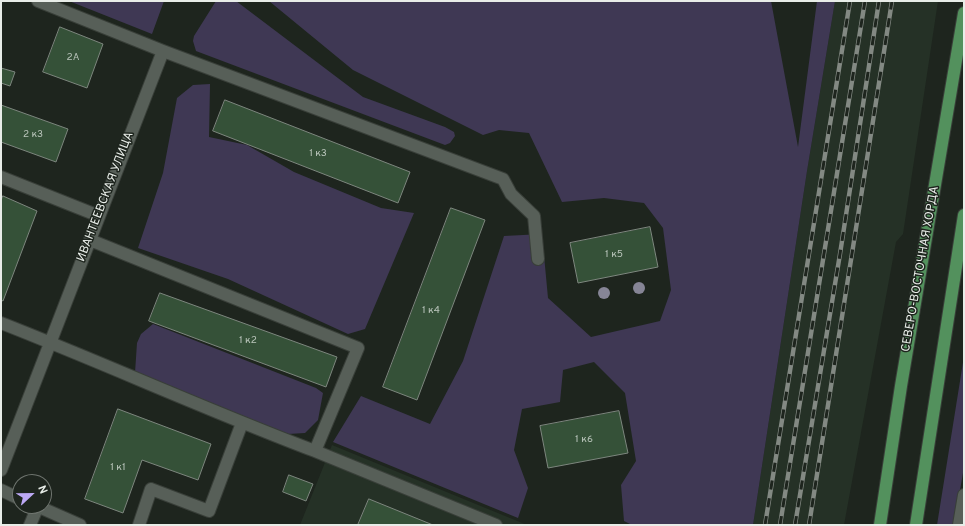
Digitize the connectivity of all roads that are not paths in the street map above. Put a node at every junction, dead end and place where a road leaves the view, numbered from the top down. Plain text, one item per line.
1 (38, 1) edge
2 (964, 13) edge
3 (163, 50) junction
4 (1, 178) edge
5 (964, 215) edge
6 (99, 216) junction
7 (90, 240) junction
8 (538, 260) dead end
9 (1, 323) edge
10 (50, 342) junction
11 (242, 423) junction
12 (314, 451) junction
13 (1, 470) edge
14 (1, 490) edge
15 (12, 495) edge
16 (964, 495) edge
17 (52, 513) edge
18 (34, 514) edge
19 (30, 525) edge
20 (80, 525) edge
21 (139, 525) edge
22 (496, 525) edge
23 (880, 525) edge
24 (916, 525) edge
25 (959, 525) edge

1 - 3 street
2 - 23 main road, СЕВЕРО-ВОСТОЧНАЯ ХОРДА
3 - 6 street, ИВАНТЕЕВСКАЯ УЛИЦА
3 - 8 street
4 - 6 street
5 - 24 main road
6 - 7 street, ИВАНТЕЕВСКАЯ УЛИЦА
7 - 10 street, ИВАНТЕЕВСКАЯ УЛИЦА
7 - 12 street
9 - 10 street
10 - 11 street
10 - 13 street, ИВАНТЕЕВСКАЯ УЛИЦА
11 - 12 street
11 - 21 street
12 - 22 street
14 - 15 street
16 - 25 street
17 - 20 street
18 - 19 street

